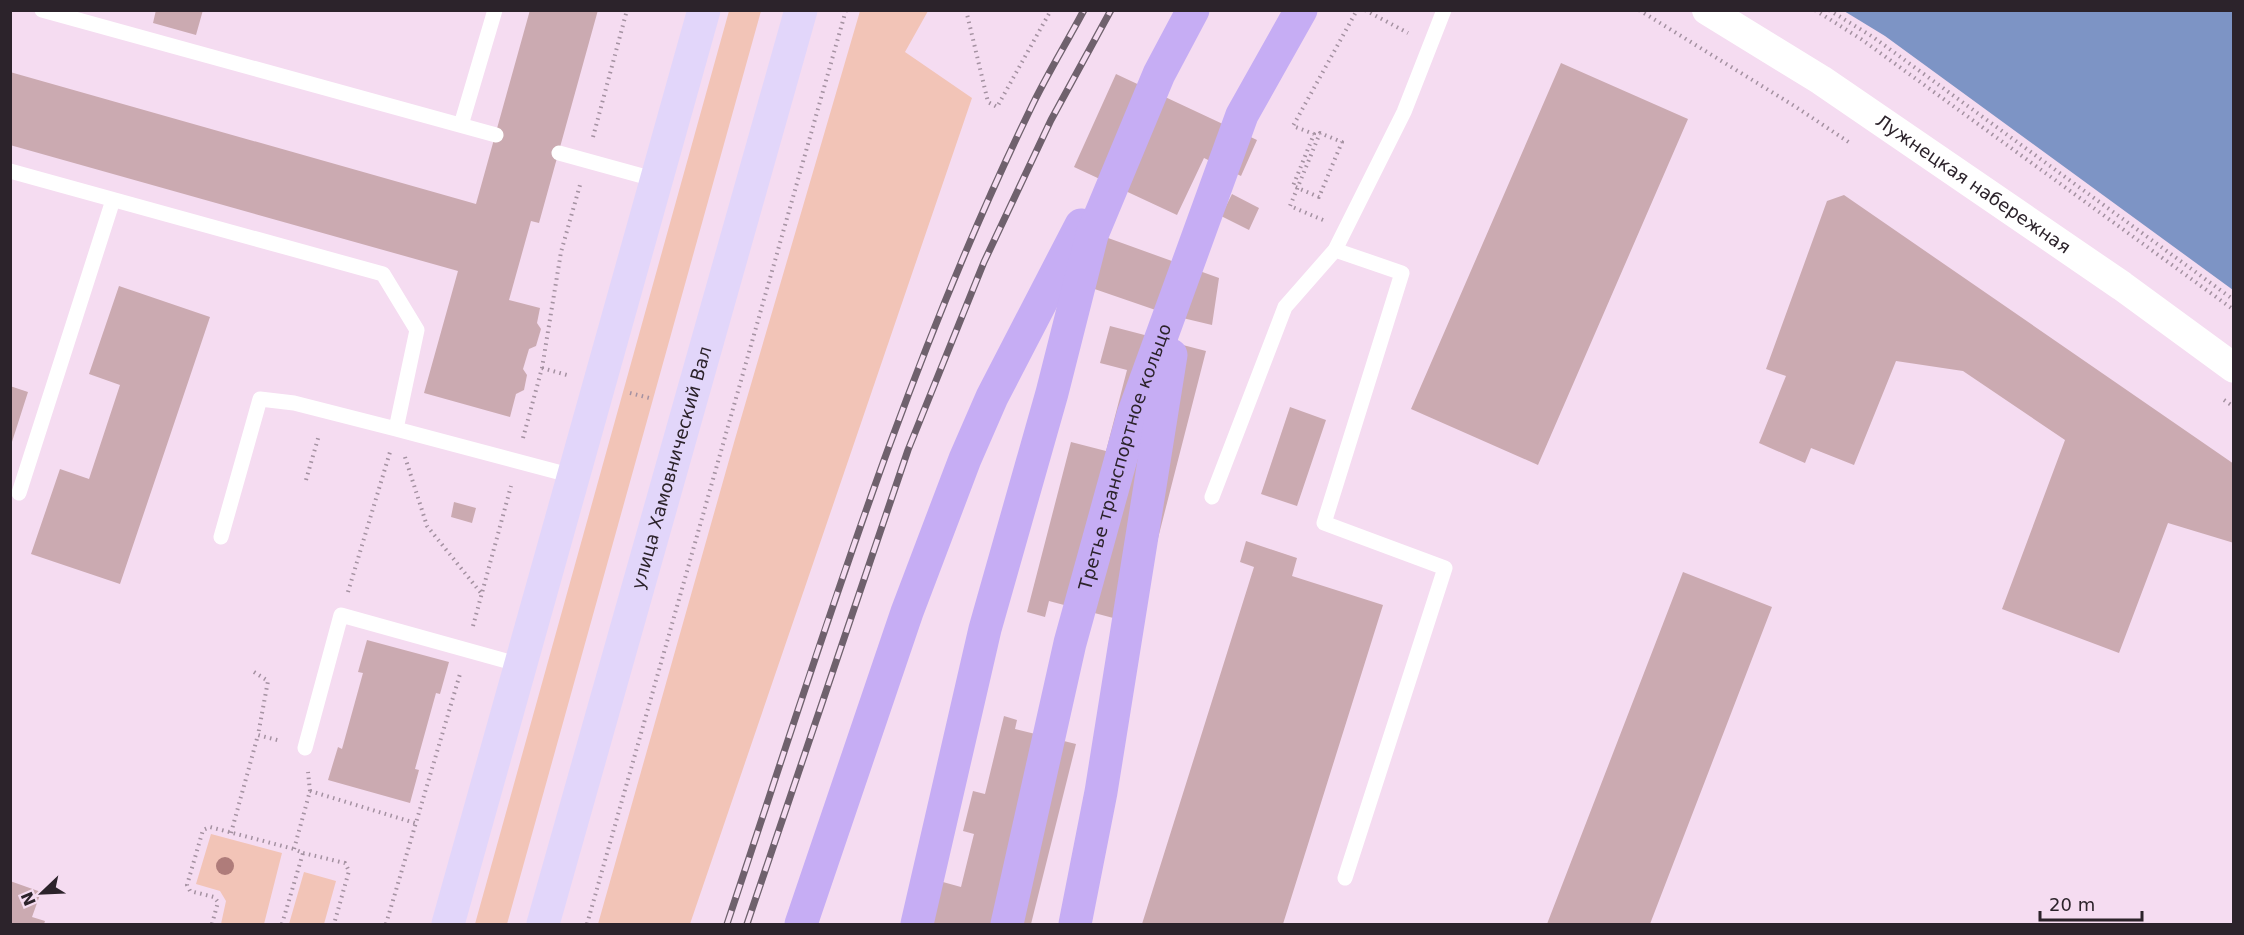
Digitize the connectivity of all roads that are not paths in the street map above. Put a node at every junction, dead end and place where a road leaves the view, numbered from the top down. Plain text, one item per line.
1 (42, 10) edge
2 (495, 10) edge
3 (704, 10) edge
4 (801, 10) edge
5 (1193, 10) edge
6 (1301, 10) edge
7 (1444, 10) edge
8 (1707, 10) edge
9 (1159, 74) junction
10 (461, 126) junction
11 (496, 135) dead end
12 (559, 153) dead end
13 (10, 171) edge
14 (657, 180) junction
15 (113, 200) junction
16 (1335, 250) junction
17 (1184, 273) junction
18 (2234, 368) edge
19 (396, 429) junction
20 (573, 476) junction
21 (19, 494) dead end
22 (1212, 497) dead end
23 (221, 537) dead end
24 (521, 665) junction
25 (305, 748) road end
26 (1345, 878) dead end
27 (448, 924) edge
28 (543, 924) edge
29 (801, 924) edge
30 (917, 924) edge
31 (1007, 924) edge
32 (1075, 924) edge

1 - 10 lane
2 - 10 lane
3 - 14 main road
4 - 28 main road, улица Хамовнический Вал
5 - 9 main road
6 - 17 main road, Третье транспортное кольцо
7 - 16 lane
8 - 18 street, Лужнецкая набережная
9 - 29 main road
9 - 30 main road
10 - 11 lane
12 - 14 lane
13 - 15 lane
14 - 20 main road
15 - 19 lane
15 - 21 lane
16 - 22 lane
16 - 26 lane
17 - 31 main road, Третье транспортное кольцо
17 - 32 main road
19 - 20 lane
19 - 23 lane
20 - 24 main road
24 - 25 lane
24 - 27 main road

